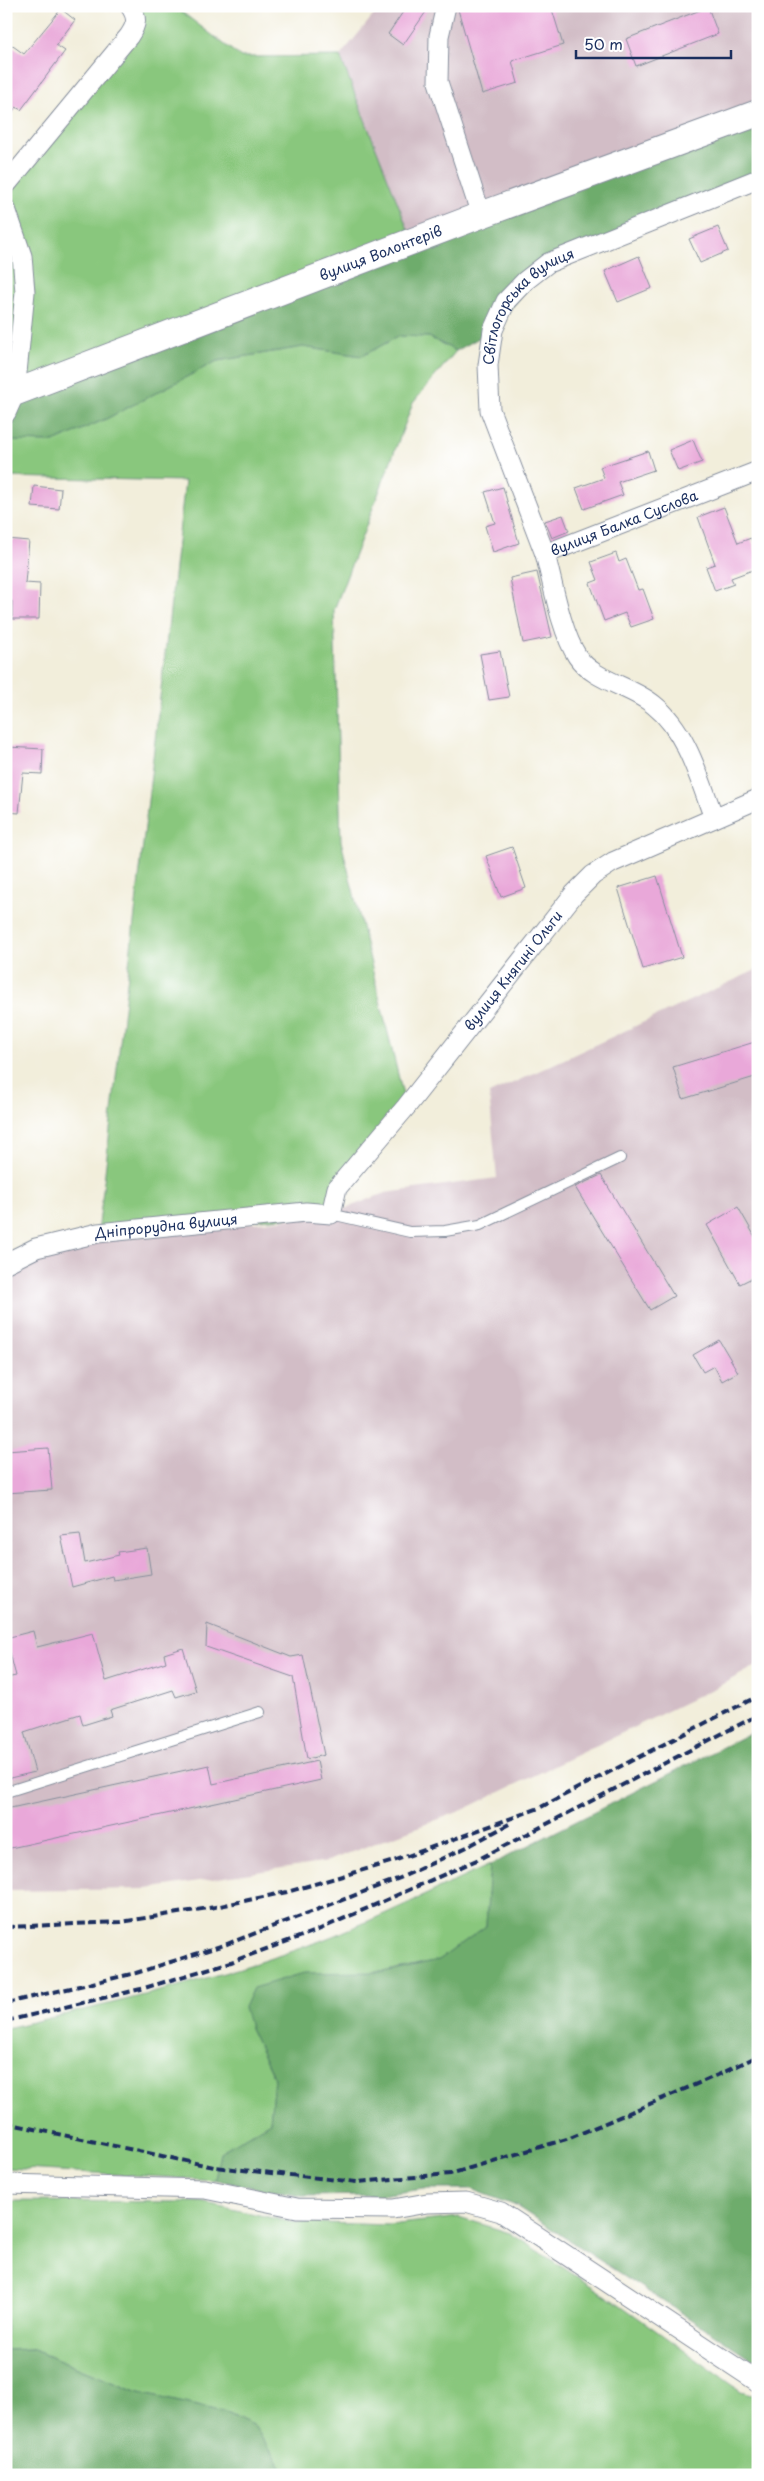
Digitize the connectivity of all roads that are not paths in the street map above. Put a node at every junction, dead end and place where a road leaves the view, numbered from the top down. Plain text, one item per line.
1 (130, 6) edge
2 (446, 6) edge
3 (758, 113) edge
4 (758, 179) edge
5 (6, 185) edge
6 (6, 209) edge
7 (480, 215) junction
8 (9, 401) edge
9 (758, 471) edge
10 (545, 554) junction
11 (758, 799) edge
12 (714, 818) junction
13 (620, 1158) dead end
14 (331, 1214) junction
15 (6, 1263) edge
16 (260, 1712) dead end
17 (6, 1792) edge
18 (6, 2184) edge
19 (758, 2382) edge

1 - 5 street
2 - 7 street
3 - 7 street, вулиця Волонтерів
4 - 10 street, Світлогорська вулиця
6 - 8 street
7 - 8 street, вулиця Волонтерів
9 - 10 street, вулиця Балка Суслова
10 - 12 street, вулиця Балка Суслова
11 - 12 street, вулиця Княгині Ольги
12 - 14 street, вулиця Княгині Ольги
13 - 14 lane
14 - 15 street, Дніпрорудна вулиця
16 - 17 lane
18 - 19 street

